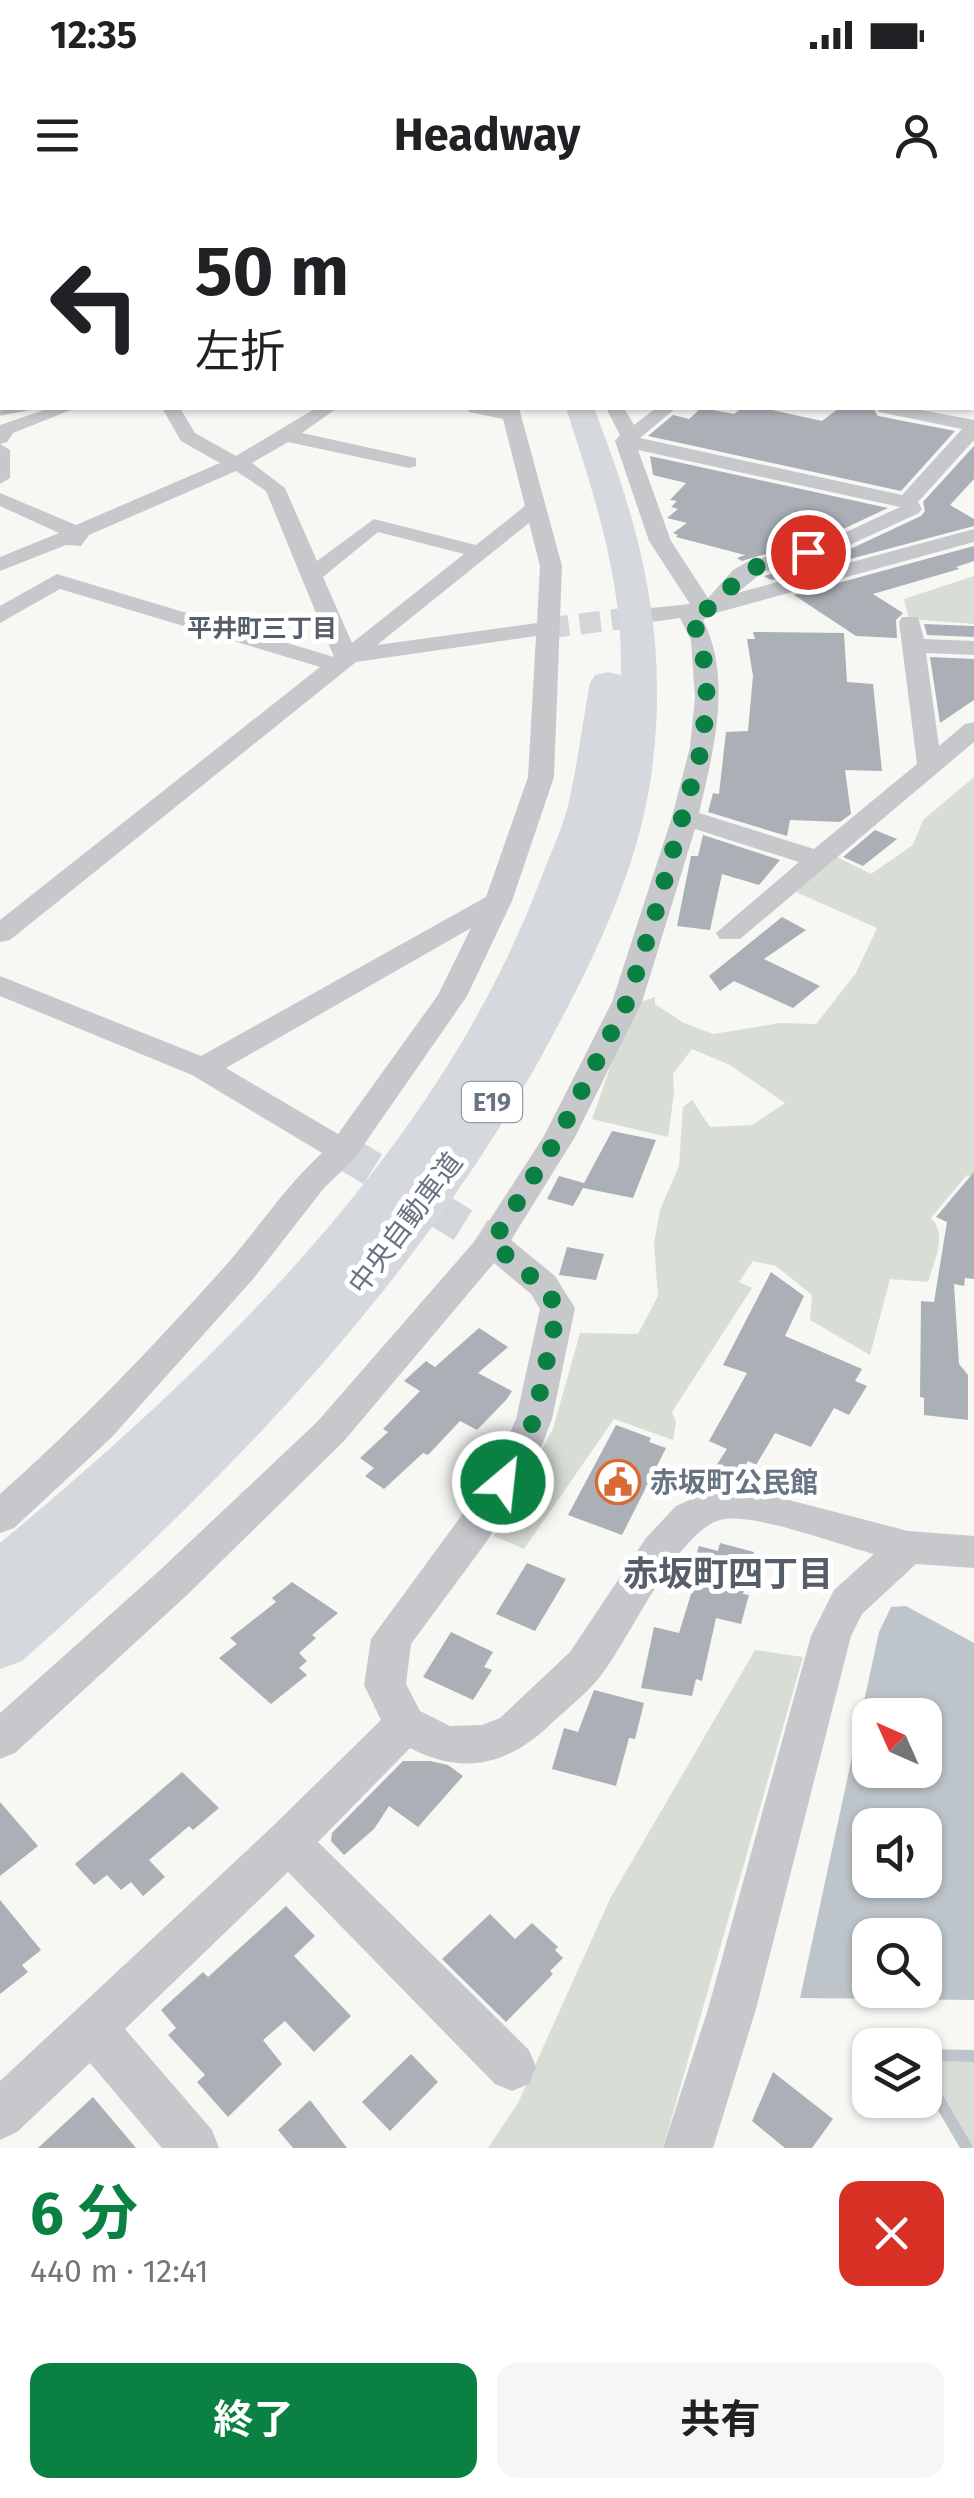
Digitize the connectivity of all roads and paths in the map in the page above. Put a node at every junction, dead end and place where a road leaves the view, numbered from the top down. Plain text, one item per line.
1 (61, 410) edge
2 (172, 410) edge
3 (325, 410) edge
4 (526, 410) edge
5 (581, 410) edge
6 (616, 410) edge
7 (664, 410) edge
8 (895, 410) edge
9 (974, 427) edge
10 (285, 435) junction
11 (0, 438) edge
12 (628, 439) junction
13 (0, 450) edge
14 (237, 462) junction
15 (409, 462) dead end
16 (0, 478) edge
17 (0, 499) edge
18 (907, 502) junction
19 (538, 506) junction
20 (39, 515) junction
21 (13, 526) dead end
22 (74, 533) junction
23 (974, 535) edge
24 (480, 552) junction
25 (0, 565) edge
26 (313, 575) junction
27 (56, 581) junction
28 (709, 607) junction
29 (651, 615) tunnel mouth
30 (0, 616) edge
31 (548, 628) junction
32 (974, 648) edge
33 (341, 661) junction
34 (974, 729) edge
35 (929, 763) junction
36 (685, 817) junction
37 (818, 858) junction
38 (498, 901) junction
39 (730, 933) dead end
40 (0, 934) edge
41 (0, 985) edge
42 (203, 1068) junction
43 (343, 1151) junction
44 (492, 1243) junction
45 (0, 1517) edge
46 (908, 1548) junction
47 (974, 1552) edge
48 (0, 1579) edge
49 (0, 1642) edge
50 (405, 1724) junction
51 (0, 1740) edge
52 (288, 1842) junction
53 (93, 2030) junction
54 (512, 2067) dead end
55 (0, 2115) edge
56 (194, 2148) edge
57 (688, 2148) edge

1 - 11 street
2 - 14 street
3 - 10 street
4 - 19 street
4 - 48 highway, 中央自動車道 / E19
5 - 49 highway, 中央自動車道 / E19
6 - 12 street
7 - 12 street
8 - 9 street
9 - 18 street
10 - 14 street
10 - 15 street
12 - 18 street
12 - 28 street
13 - 16 street
14 - 22 street
14 - 26 street
17 - 20 street
18 - 28 street
19 - 24 street
19 - 31 street
20 - 21 street
20 - 22 street
22 - 25 street
22 - 27 street
23 - 28 street
24 - 26 street
24 - 33 street
26 - 33 street
27 - 30 street
27 - 33 street
28 - 29 street
28 - 36 street
31 - 33 street
31 - 38 street
32 - 35 street
33 - 40 street
34 - 35 street
35 - 37 street
36 - 37 street
36 - 44 street
37 - 39 street
38 - 42 street
38 - 43 street
41 - 42 street
42 - 43 street
43 - 45 street
44 - 50 street
44 - 51 street
46 - 47 street
46 - 50 street
46 - 57 street
50 - 52 street
52 - 53 street
52 - 54 street
53 - 55 street
53 - 56 street

